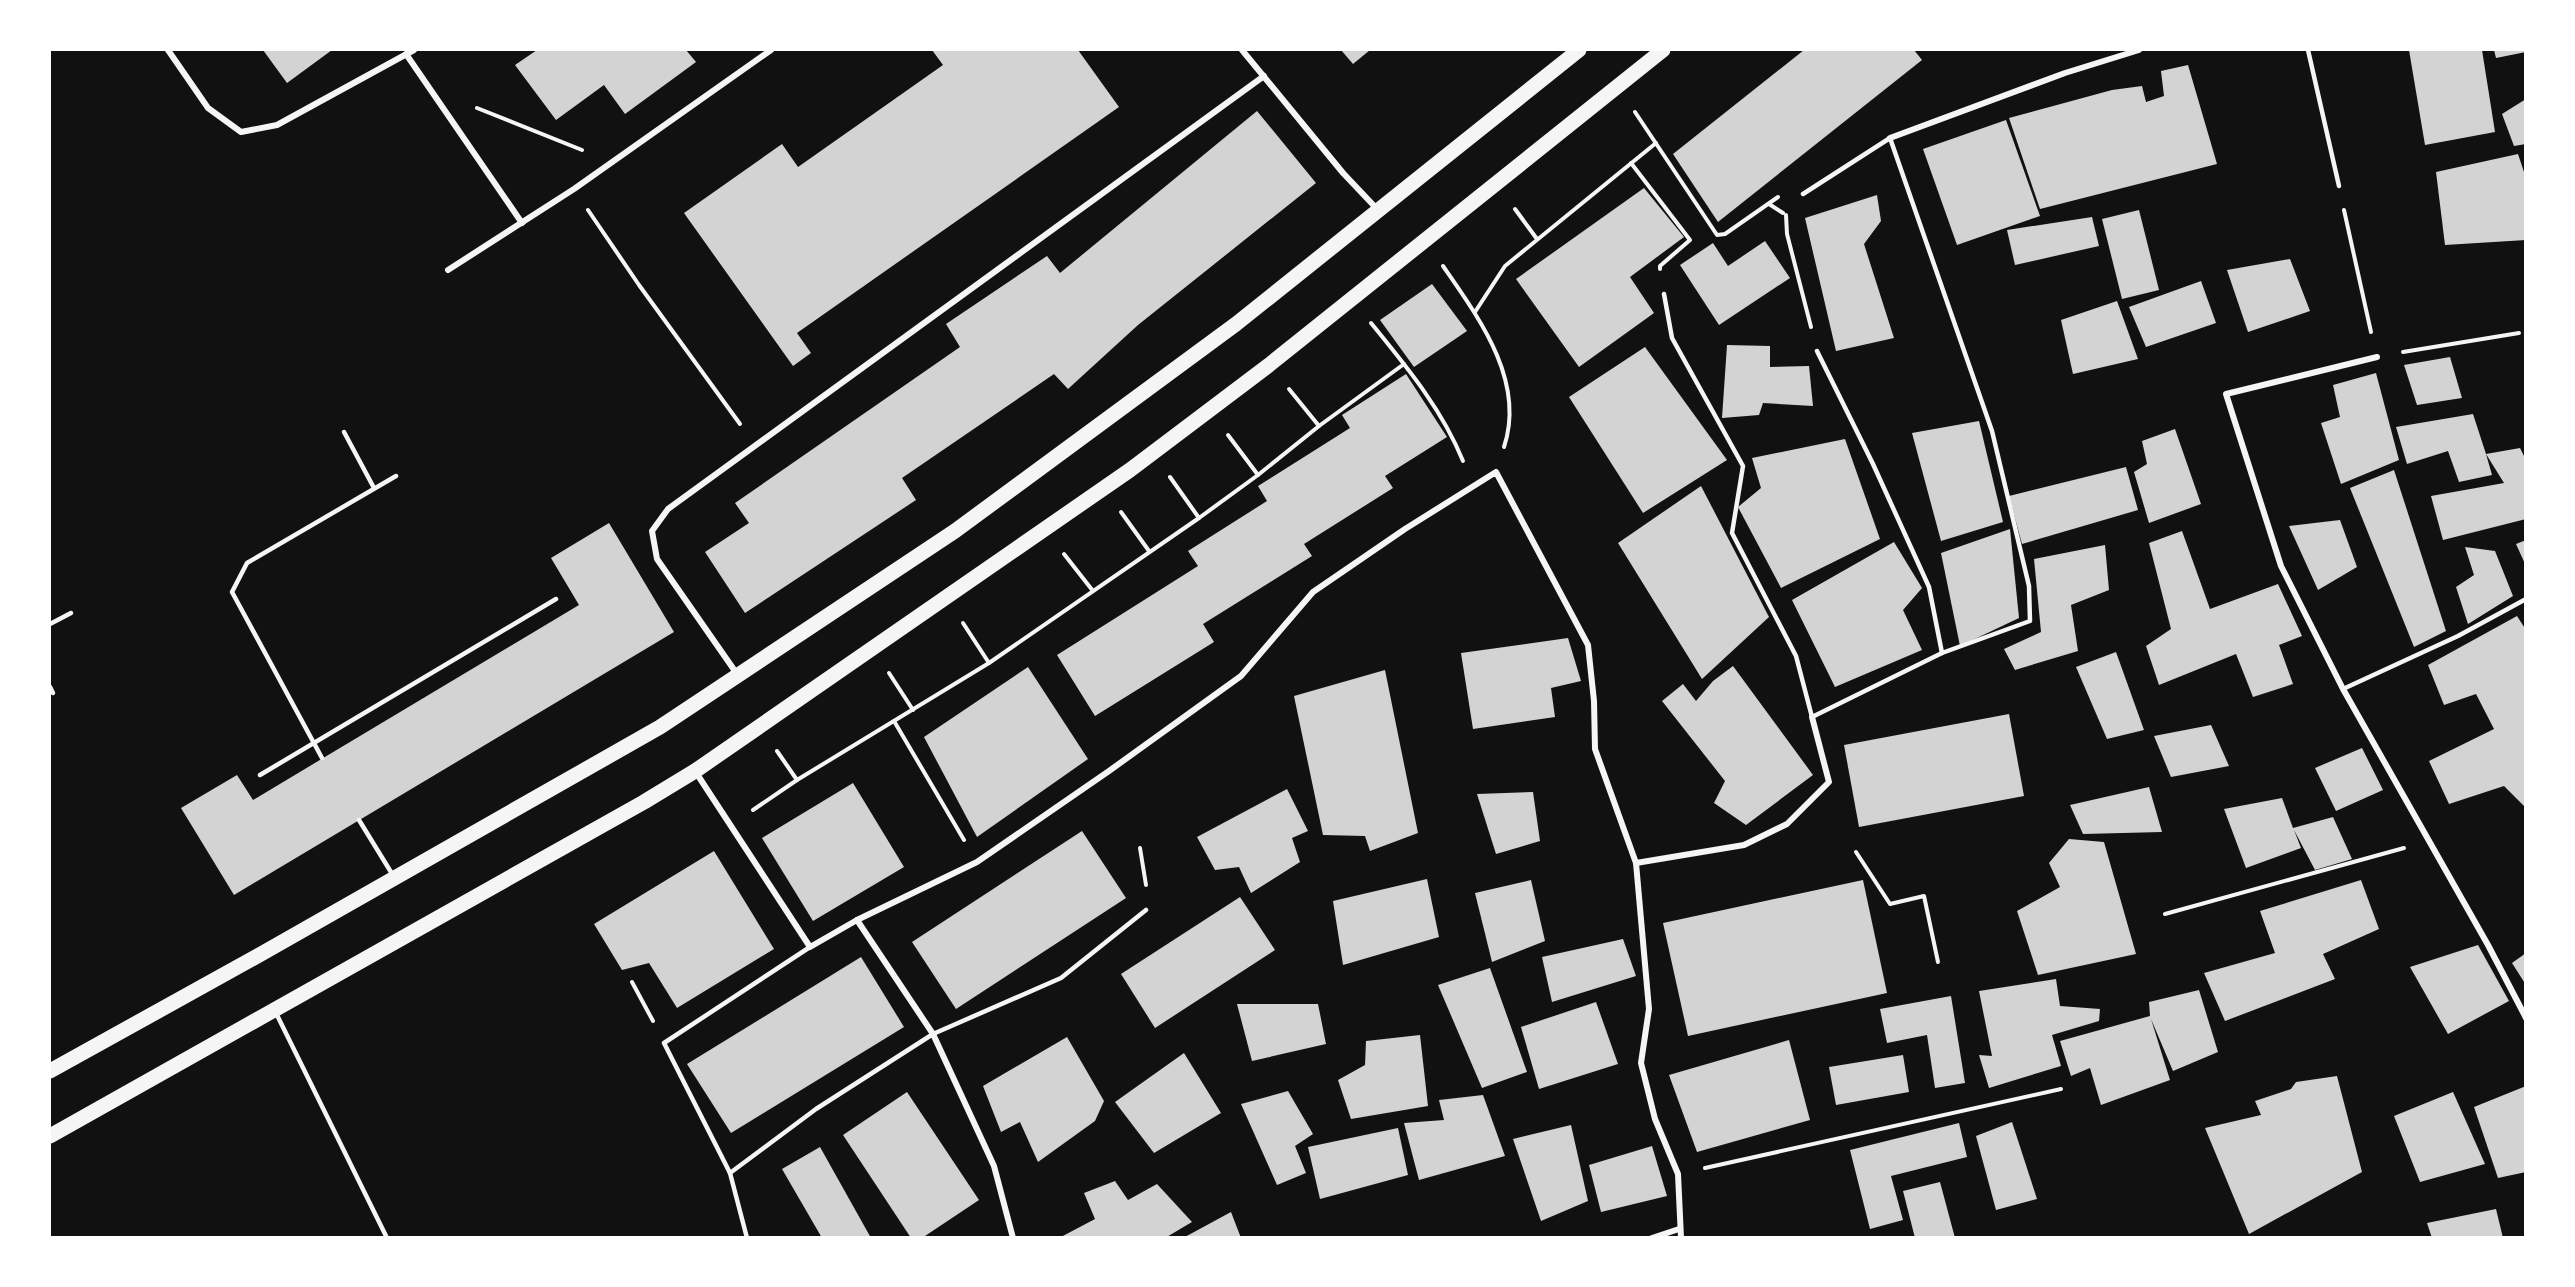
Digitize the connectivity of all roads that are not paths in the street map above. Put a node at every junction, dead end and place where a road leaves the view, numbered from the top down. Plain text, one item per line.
1 (168, 50) edge
2 (414, 50) edge
3 (771, 50) edge
4 (1242, 50) edge
5 (1579, 50) edge
6 (1664, 50) edge
7 (2139, 50) edge
8 (2308, 50) edge
9 (405, 52) edge
10 (1264, 76) junction
11 (1890, 138) junction
12 (2339, 186) road end
13 (1803, 194) dead end
14 (1378, 211) junction
15 (522, 223) junction
16 (448, 270) dead end
17 (1664, 294) road end
18 (1817, 351) road end
19 (2377, 357) road end
20 (344, 432) dead end
21 (396, 476) dead end
22 (374, 488) junction
23 (2526, 599) edge
24 (556, 600) dead end
25 (71, 614) dead end
26 (50, 624) edge
27 (1942, 653) junction
28 (737, 675) junction
29 (50, 687) edge
30 (2343, 688) junction
31 (52, 693) dead end
32 (1812, 717) junction
33 (313, 743) junction
34 (322, 758) dead end
35 (695, 771) junction
36 (260, 775) dead end
37 (359, 820) dead end
38 (1636, 862) junction
39 (394, 878) junction
40 (1146, 910) road end
41 (857, 920) junction
42 (810, 947) junction
43 (275, 1011) junction
44 (2526, 1018) edge
45 (933, 1034) junction
46 (50, 1071) edge
47 (50, 1136) edge
48 (730, 1173) junction
49 (1679, 1229) junction
50 (387, 1238) edge
51 (747, 1238) edge
52 (1014, 1238) edge
53 (1652, 1238) edge
54 (1681, 1238) edge

1 - 9 street
2 - 9 street
3 - 15 street
4 - 10 street
5 - 14 main road
6 - 35 main road
7 - 11 street
8 - 12 lane
9 - 15 street
10 - 14 street
10 - 28 street
11 - 13 lane
11 - 27 lane
14 - 28 main road
15 - 16 street
17 - 32 lane
18 - 27 lane
19 - 30 street
20 - 22 lane
21 - 22 lane
22 - 33 lane
23 - 30 lane
24 - 33 lane
25 - 26 lane
27 - 32 lane
28 - 39 main road
29 - 31 lane
30 - 44 street
32 - 38 street
33 - 34 lane
33 - 36 lane
35 - 42 street
35 - 43 main road
37 - 39 lane
38 - 41 street
38 - 49 street
39 - 46 main road
40 - 45 lane
41 - 42 street
41 - 45 street
42 - 48 lane
43 - 47 main road
43 - 50 lane
45 - 48 lane
45 - 52 street
48 - 51 lane
49 - 53 street
49 - 54 street

